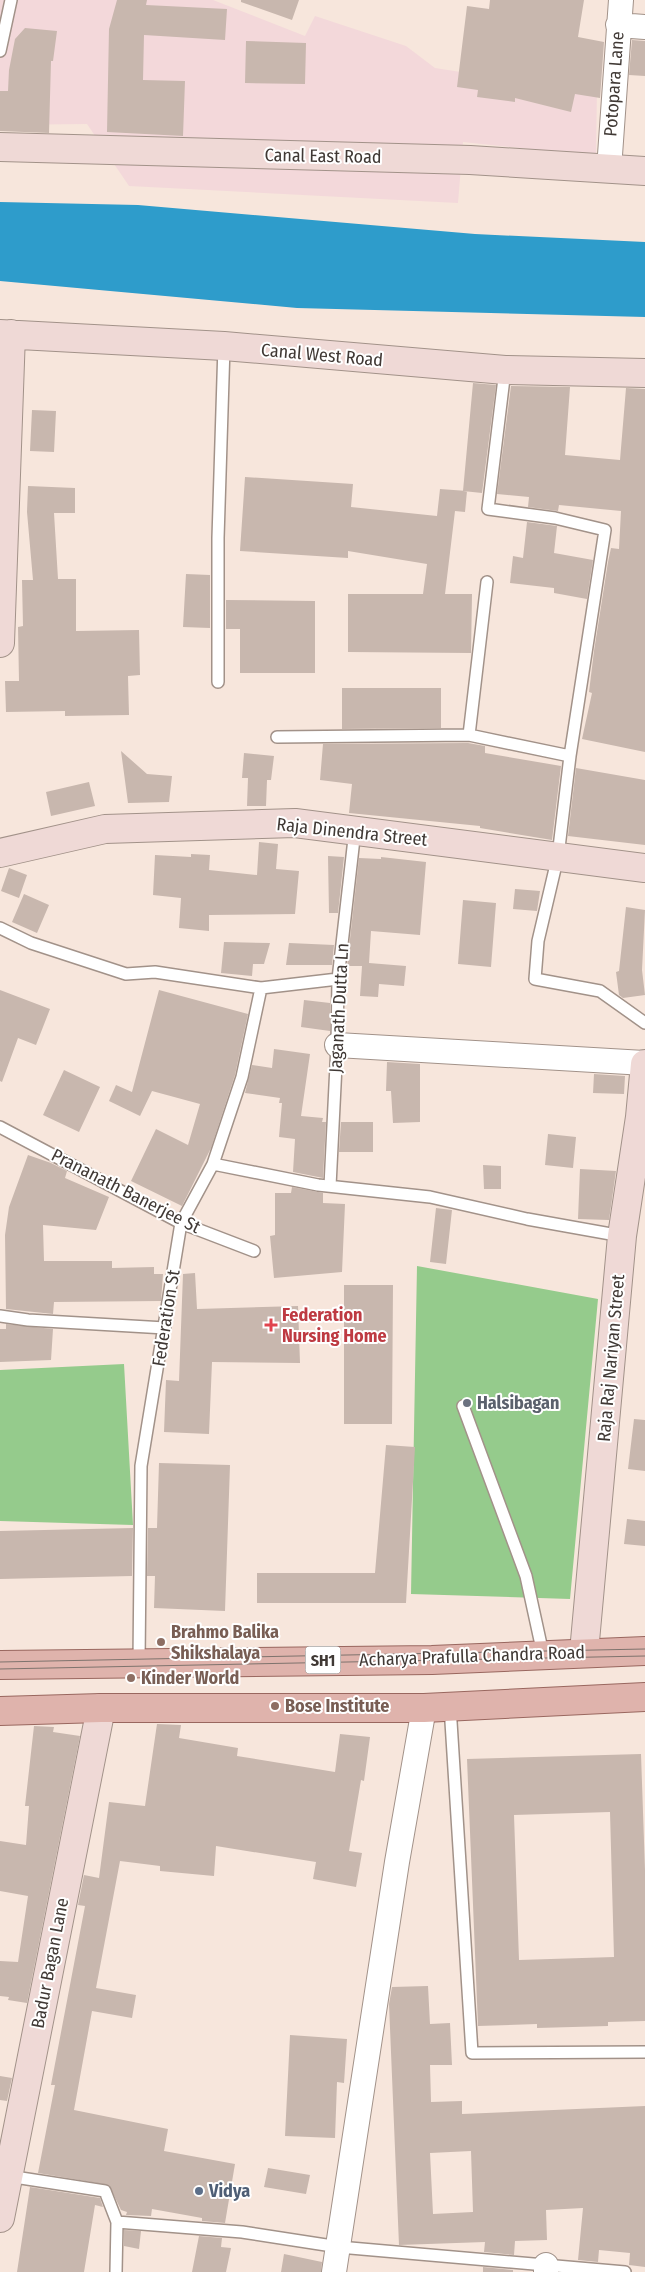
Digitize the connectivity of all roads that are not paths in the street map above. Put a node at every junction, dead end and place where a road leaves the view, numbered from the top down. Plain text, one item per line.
1 (11, 0) edge
2 (621, 0) edge
3 (618, 25) junction
4 (645, 27) edge
5 (0, 51) edge
6 (0, 148) edge
7 (609, 169) junction
8 (645, 171) edge
9 (6, 334) edge
10 (224, 346) junction
11 (505, 370) junction
12 (645, 373) edge
13 (487, 582) dead end
14 (0, 643) edge
15 (218, 682) dead end
16 (469, 735) junction
17 (277, 737) dead end
18 (570, 756) junction
19 (356, 830) junction
20 (0, 853) edge
21 (558, 856) junction
22 (645, 868) edge
23 (0, 928) edge
24 (338, 979) junction
25 (261, 988) junction
26 (645, 1023) edge
27 (338, 1045) junction
28 (645, 1063) edge
29 (643, 1116) edge
30 (0, 1127) edge
31 (213, 1164) junction
32 (639, 1164) edge
33 (330, 1186) junction
34 (181, 1223) junction
35 (622, 1236) junction
36 (254, 1251) dead end
37 (0, 1316) edge
38 (165, 1328) junction
39 (463, 1406) dead end
40 (645, 1651) edge
41 (584, 1652) junction
42 (543, 1654) junction
43 (139, 1662) junction
44 (0, 1665) edge
45 (645, 1697) edge
46 (437, 1707) junction
47 (101, 1708) junction
48 (0, 1711) edge
49 (645, 2052) edge
50 (8, 2176) junction
51 (0, 2215) edge
52 (117, 2222) junction
53 (339, 2247) junction
54 (546, 2269) edge
55 (116, 2272) edge
56 (334, 2272) edge
57 (625, 2272) edge

1 - 5 lane
2 - 3 street, Potopara Lane
3 - 4 street
3 - 7 street, Potopara Lane
6 - 7 main road, Canal East Road
7 - 8 main road, Canal East Road
9 - 10 main road, Canal West Road
9 - 14 main road
10 - 11 main road, Canal West Road
10 - 15 lane
11 - 12 main road, Canal West Road
11 - 18 lane
13 - 16 lane
16 - 17 lane
16 - 18 lane
18 - 21 lane
19 - 20 main road, Raja Dinendra Street
19 - 21 main road, Raja Dinendra Street
19 - 24 lane, Jaganath Dutta Ln
21 - 22 main road, Raja Dinendra Street
21 - 26 lane
23 - 25 lane
24 - 25 lane
24 - 27 lane, Jaganath Dutta Ln
25 - 31 lane, Federation St
27 - 28 street
27 - 33 lane, Jaganath Dutta Ln
28 - 29 main road, Raja Raj Nariyan Street
29 - 32 main road, Raja Raj Nariyan Street
30 - 34 lane, Prananath Banerjee St
31 - 33 lane
31 - 34 lane, Federation St
32 - 35 main road, Raja Raj Nariyan Street
33 - 35 lane
34 - 36 lane, Prananath Banerjee St
34 - 38 lane, Federation St
35 - 41 main road, Raja Raj Nariyan Street
37 - 38 lane
38 - 43 lane, Federation St
39 - 42 lane
40 - 41 main road, Acharya Prafulla Chandra Road / SH1
41 - 42 main road, Acharya Prafulla Chandra Road / SH1
42 - 43 main road, Acharya Prafulla Chandra Road / SH1
43 - 44 main road, Acharya Prafulla Chandra Road / SH1
45 - 46 main road
46 - 47 main road
46 - 49 lane
46 - 53 street
47 - 48 main road
47 - 50 main road, Badur Bagan Lane
50 - 51 main road, Badur Bagan Lane
50 - 52 lane
52 - 53 lane
52 - 55 lane
53 - 54 lane
53 - 56 street
54 - 57 lane

